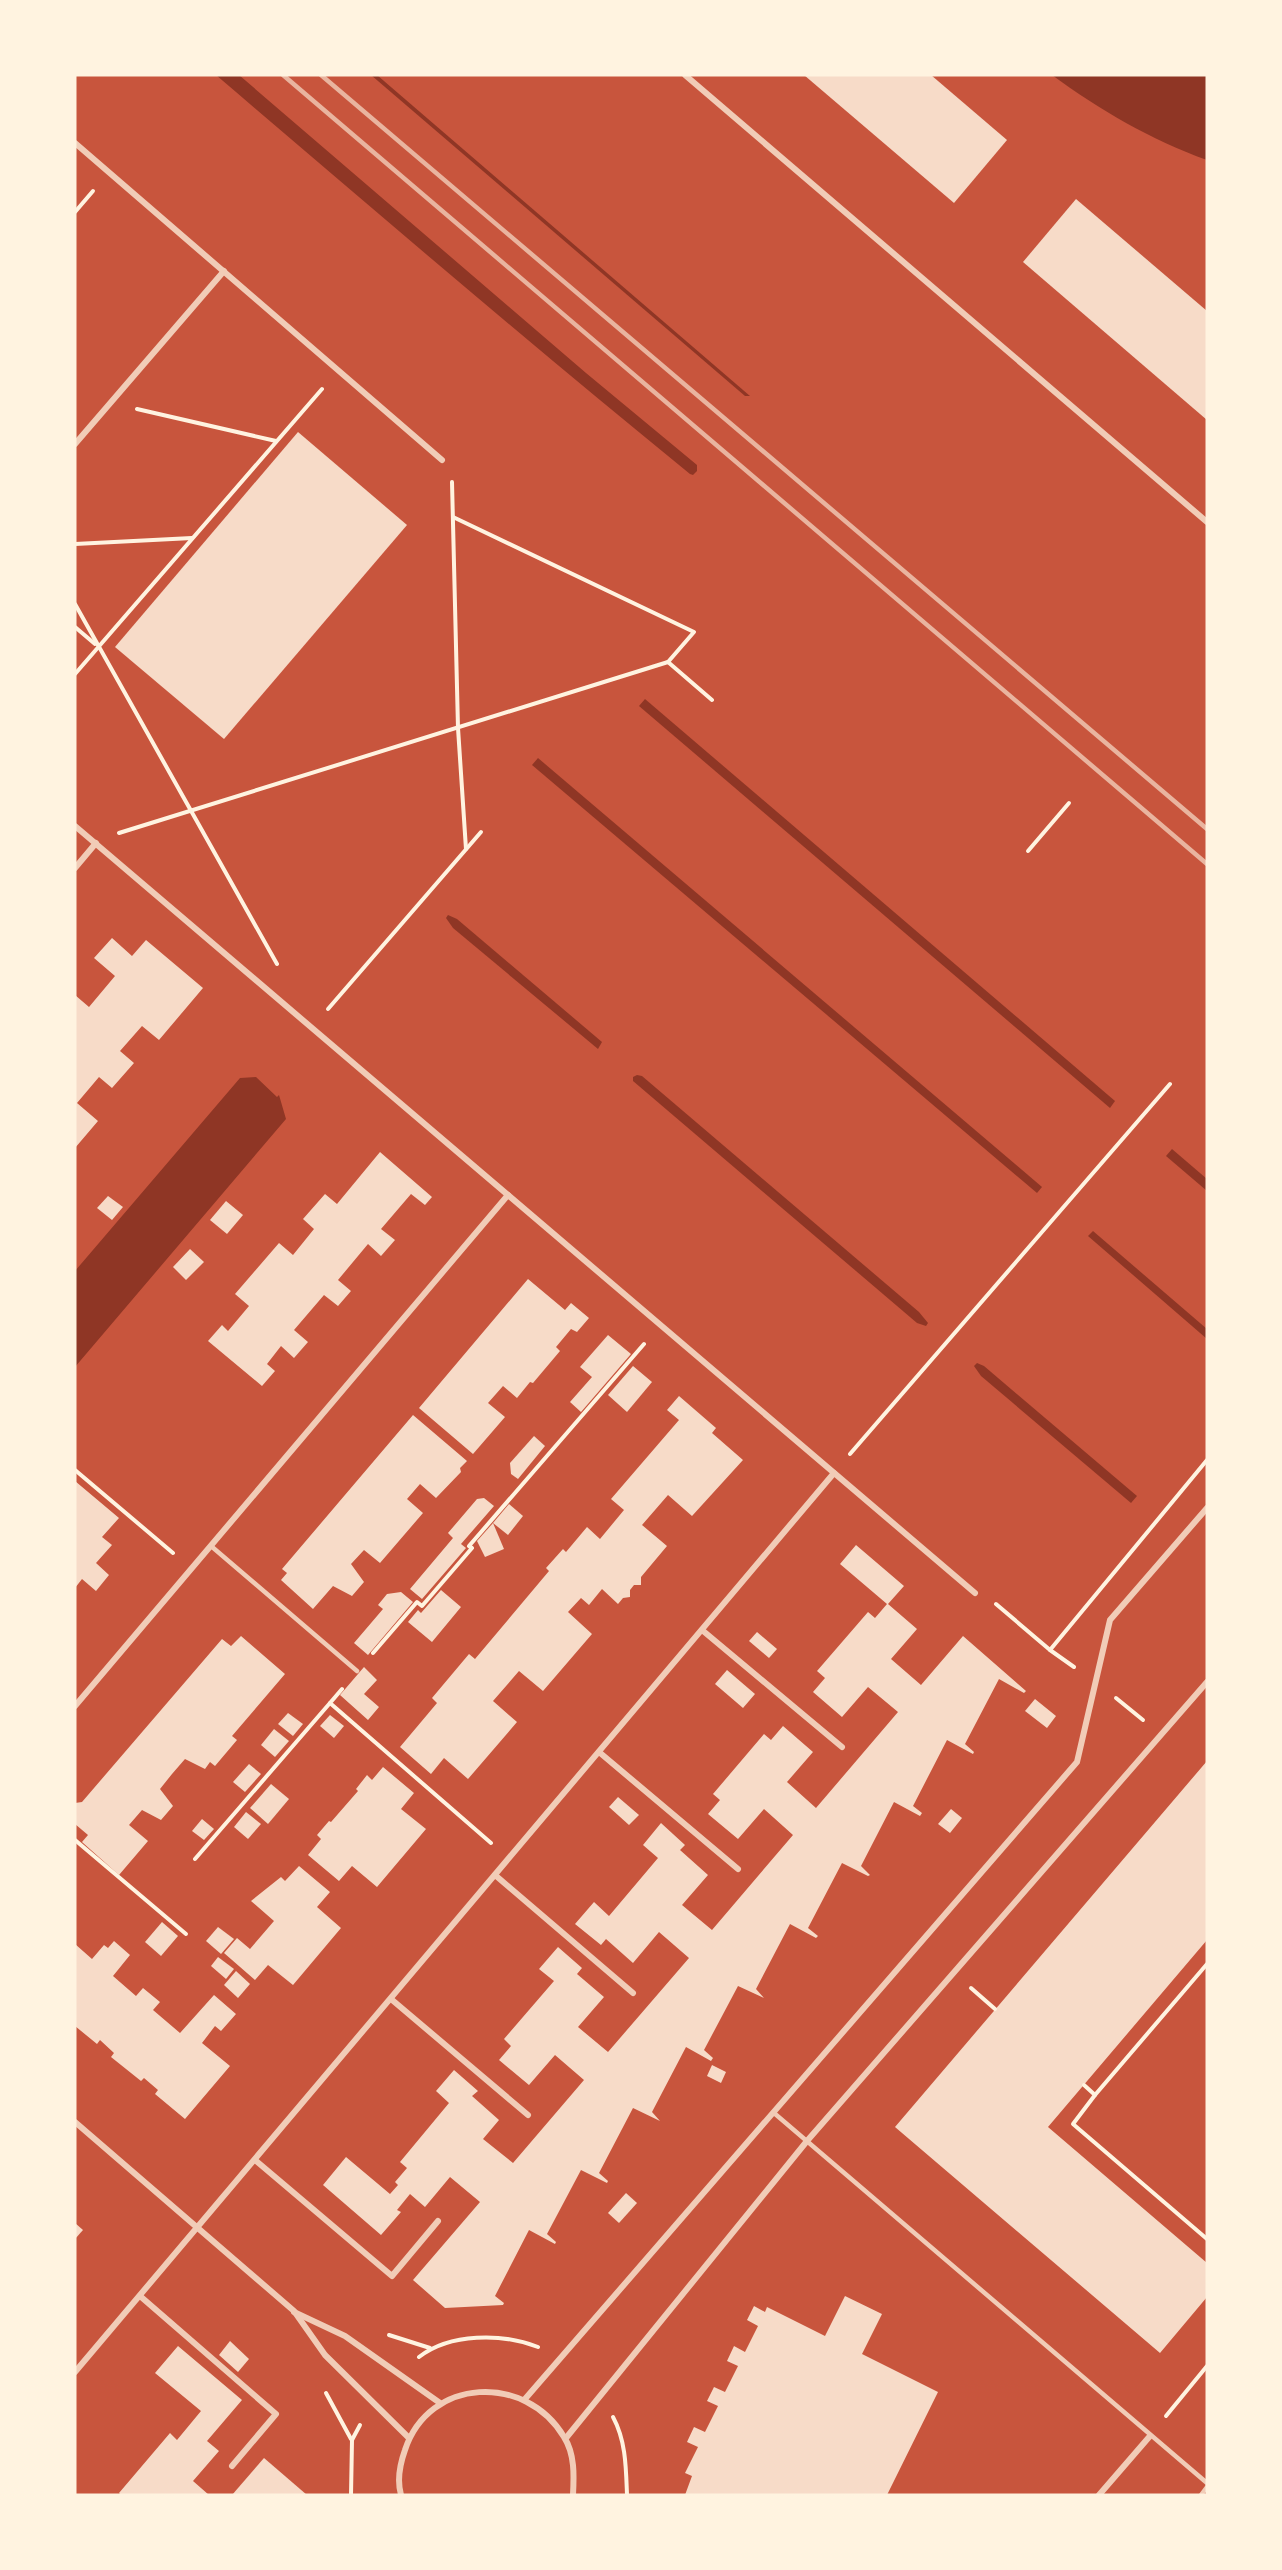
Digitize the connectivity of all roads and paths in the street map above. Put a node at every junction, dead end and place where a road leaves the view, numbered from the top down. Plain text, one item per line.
1 (685, 75) edge
2 (75, 143) edge
3 (224, 272) junction
4 (338, 370) junction
5 (111, 403) junction
6 (276, 441) junction
7 (75, 444) edge
8 (442, 460) joint
9 (453, 517) junction
10 (1207, 522) edge
11 (192, 538) junction
12 (75, 544) edge
13 (75, 604) edge
14 (75, 627) edge
15 (98, 647) junction
16 (668, 663) junction
17 (75, 674) edge
18 (712, 699) dead end
19 (458, 728) junction
20 (1069, 803) dead end
21 (190, 810) junction
22 (75, 826) edge
23 (481, 832) dead end
24 (96, 843) junction
25 (466, 849) junction
26 (1028, 851) dead end
27 (75, 868) edge
28 (278, 965) dead end
29 (312, 1028) junction
30 (1170, 1084) dead end
31 (508, 1195) junction
32 (661, 1325) junction
33 (1207, 1460) edge
34 (75, 1470) edge
35 (834, 1473) junction
36 (1207, 1508) edge
37 (211, 1546) junction
38 (191, 1569) junction
39 (975, 1593) joint
40 (702, 1629) junction
41 (357, 1671) junction
42 (1207, 1682) edge
43 (330, 1703) junction
44 (75, 1706) edge
45 (842, 1747) dead end
46 (599, 1752) junction
47 (75, 1840) edge
48 (509, 1858) junction
49 (195, 1859) dead end
50 (738, 1869) dead end
51 (495, 1875) junction
52 (186, 1934) dead end
53 (1207, 1964) edge
54 (954, 1974) junction
55 (633, 1992) dead end
56 (391, 1999) junction
57 (995, 2009) dead end
58 (1084, 2085) dead end
59 (1095, 2095) junction
60 (774, 2113) junction
61 (528, 2115) dead end
62 (75, 2122) edge
63 (807, 2141) junction
64 (255, 2160) junction
65 (438, 2221) dead end
66 (198, 2229) junction
67 (1207, 2239) edge
68 (140, 2296) junction
69 (294, 2312) junction
70 (1207, 2366) edge
71 (75, 2372) edge
72 (525, 2399) junction
73 (441, 2403) junction
74 (1150, 2436) junction
75 (409, 2438) junction
76 (566, 2439) junction
77 (232, 2466) dead end
78 (1207, 2485) edge
79 (401, 2495) edge
80 (573, 2495) edge
81 (1099, 2495) edge
82 (1200, 2495) edge

1 - 10 street
2 - 3 street
3 - 4 street
3 - 5 street
4 - 6 path
4 - 8 street
5 - 6 path
5 - 7 street
6 - 11 path
8 - 9 path
9 - 16 path
9 - 19 path
11 - 12 path
11 - 15 path
13 - 15 path
14 - 15 path
15 - 17 path
15 - 21 path
16 - 18 path
16 - 19 path
19 - 21 path
19 - 25 path
20 - 26 path
21 - 24 path
21 - 28 path
22 - 24 street
23 - 25 path
24 - 27 street
24 - 29 street
25 - 29 path
29 - 31 street
30 - 35 path
31 - 32 street
31 - 37 street
32 - 35 street
32 - 41 path
33 - 39 path
34 - 38 path
35 - 39 street
35 - 40 street
36 - 60 street
37 - 38 street
37 - 41 lane
38 - 44 street
40 - 45 street
40 - 46 street
41 - 43 path
42 - 54 street
43 - 48 path
43 - 49 path
46 - 48 street
46 - 50 street
47 - 52 path
48 - 51 street
51 - 55 street
51 - 56 street
53 - 59 path
54 - 57 path
54 - 63 street
56 - 61 street
56 - 64 street
58 - 59 path
59 - 67 path
60 - 63 lane
60 - 72 street
62 - 66 street
63 - 74 lane
63 - 76 street
64 - 65 street
64 - 66 street
66 - 68 street
66 - 69 street
68 - 71 street
68 - 77 street
69 - 73 street
69 - 75 street
70 - 74 path
72 - 73 street
72 - 76 street
73 - 75 street
74 - 78 lane
74 - 81 street
75 - 79 street
76 - 80 street
78 - 82 lane

